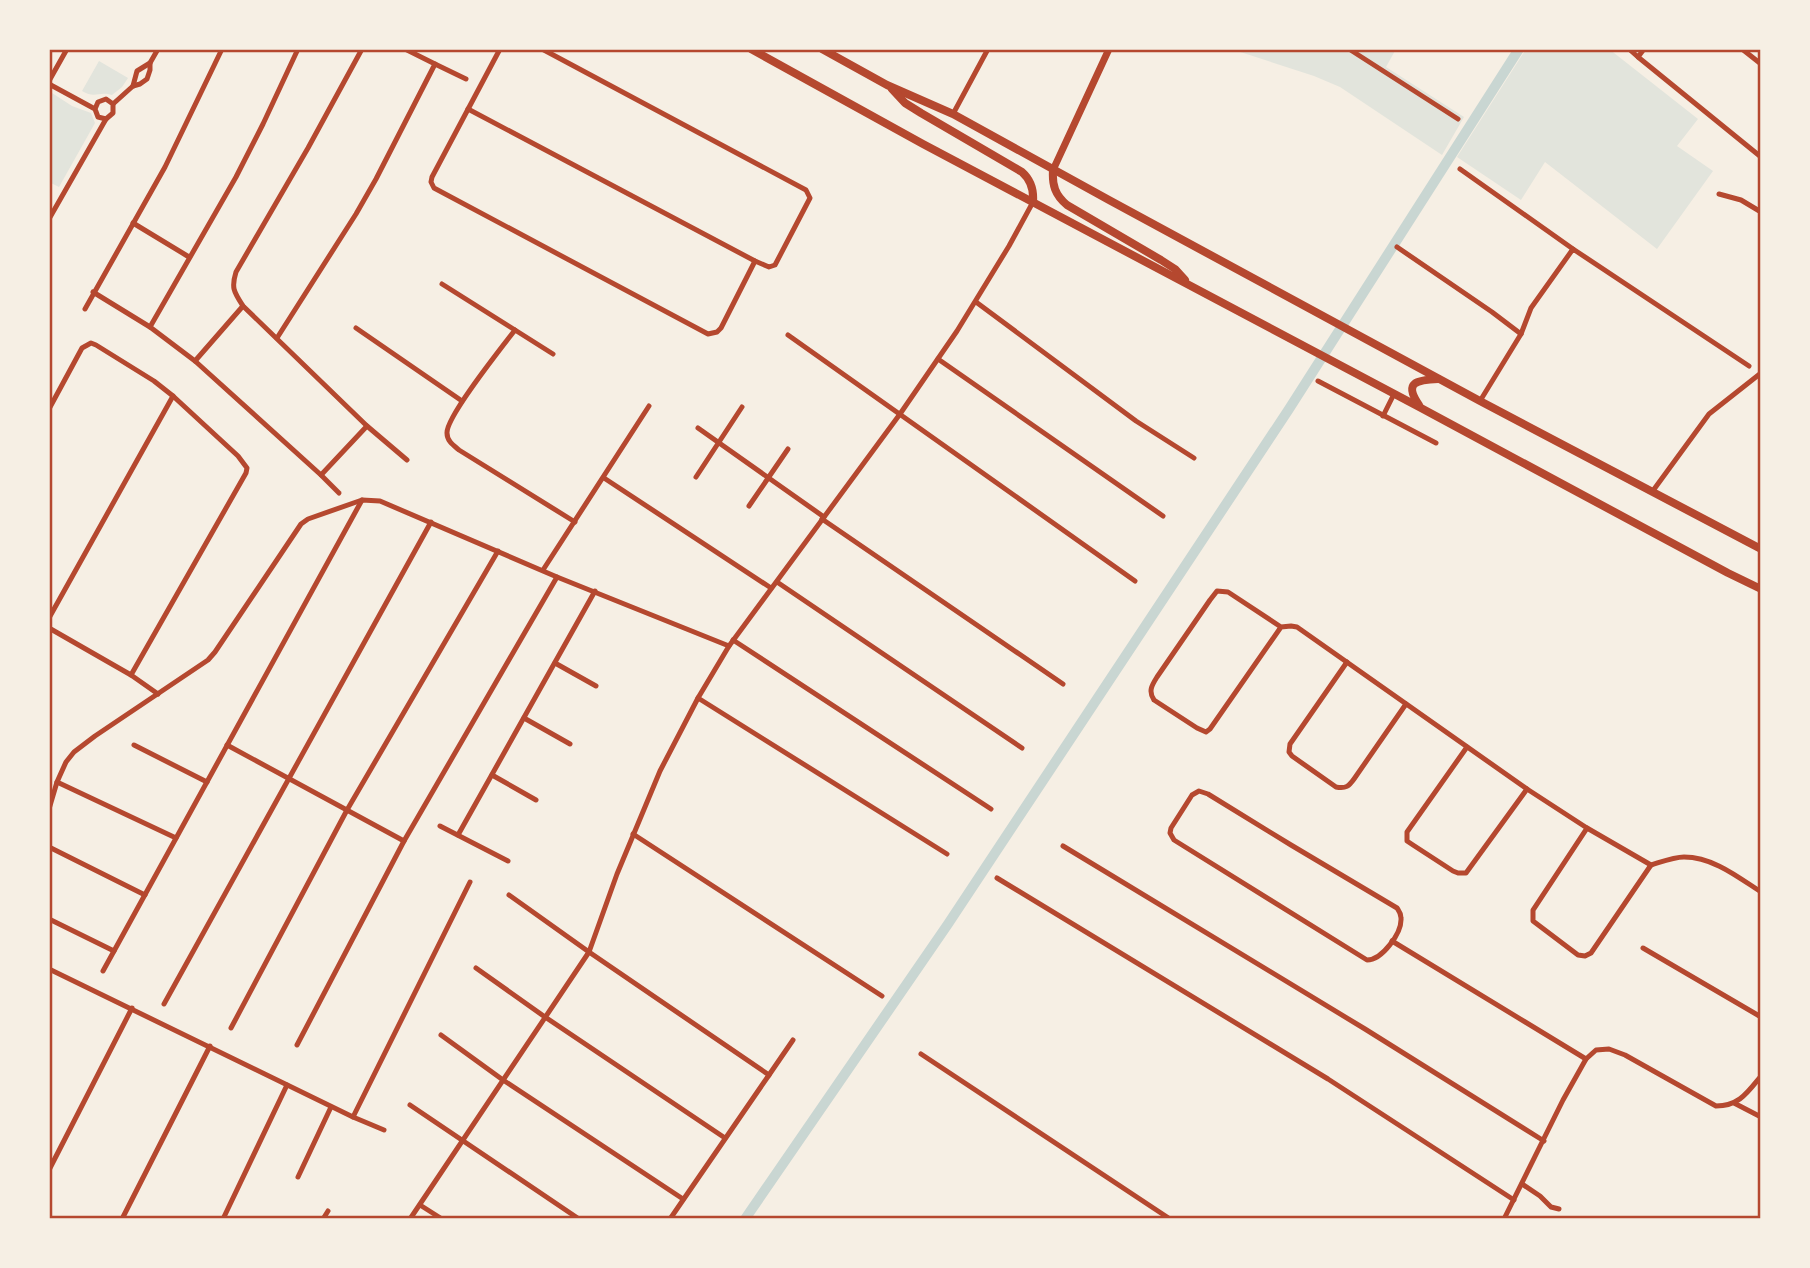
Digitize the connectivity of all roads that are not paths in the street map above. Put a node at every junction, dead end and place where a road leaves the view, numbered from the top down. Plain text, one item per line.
1 (67, 49) edge
2 (158, 49) edge
3 (222, 49) edge
4 (298, 49) edge
5 (362, 49) edge
6 (405, 49) edge
7 (500, 49) edge
8 (542, 49) edge
9 (751, 49) edge
10 (822, 49) edge
11 (988, 49) edge
12 (1109, 49) edge
13 (1349, 49) edge
14 (1629, 49) edge
15 (1644, 49) edge
16 (1742, 49) edge
17 (1638, 57) junction
18 (150, 63) junction
19 (435, 64) junction
20 (1761, 64) edge
21 (466, 79) dead end
22 (49, 82) edge
23 (887, 85) junction
24 (133, 86) junction
25 (113, 104) junction
26 (95, 109) junction
27 (468, 109) junction
28 (953, 114) junction
29 (107, 118) junction
30 (1458, 119) dead end
31 (1761, 157) edge
32 (1460, 169) dead end
33 (1053, 170) junction
34 (1720, 194) dead end
35 (1033, 202) junction
36 (1761, 212) edge
37 (49, 219) edge
38 (132, 223) junction
39 (1397, 247) dead end
40 (1573, 248) junction
41 (189, 257) junction
42 (755, 261) junction
43 (442, 284) dead end
44 (1189, 284) junction
45 (93, 292) junction
46 (976, 302) junction
47 (243, 306) junction
48 (85, 309) dead end
49 (150, 327) junction
50 (356, 328) dead end
51 (514, 330) junction
52 (1521, 334) junction
53 (788, 335) dead end
54 (277, 338) junction
55 (553, 354) dead end
56 (938, 359) junction
57 (195, 361) junction
58 (1749, 366) dead end
59 (1760, 375) edge
60 (1439, 379) junction
61 (1318, 381) dead end
62 (1394, 394) junction
63 (173, 396) junction
64 (462, 401) junction
65 (1480, 401) junction
66 (649, 406) dead end
67 (742, 407) dead end
68 (1421, 408) junction
69 (49, 409) edge
70 (900, 414) junction
71 (1383, 416) junction
72 (367, 426) junction
73 (698, 428) dead end
74 (718, 443) junction
75 (1436, 443) dead end
76 (788, 449) dead end
77 (1194, 458) dead end
78 (407, 460) dead end
79 (321, 474) junction
80 (695, 477) dead end
81 (604, 478) junction
82 (768, 479) junction
83 (1652, 492) junction
84 (339, 493) dead end
85 (362, 500) junction
86 (748, 506) dead end
87 (1163, 516) dead end
88 (823, 518) junction
89 (431, 522) junction
90 (575, 522) junction
91 (1761, 549) edge
92 (498, 551) junction
93 (543, 570) junction
94 (557, 577) junction
95 (1135, 581) dead end
96 (777, 582) junction
97 (1749, 583) junction
98 (1761, 583) edge
99 (771, 588) junction
100 (1761, 589) edge
101 (595, 591) junction
102 (49, 618) edge
103 (1281, 627) junction
104 (49, 628) edge
105 (731, 643) junction
106 (1347, 662) junction
107 (555, 663) junction
108 (131, 675) junction
109 (1063, 684) dead end
110 (596, 686) dead end
111 (158, 694) junction
112 (698, 698) junction
113 (1406, 704) junction
114 (524, 718) junction
115 (570, 744) dead end
116 (227, 745) junction
117 (134, 746) dead end
118 (1467, 747) junction
119 (1022, 748) dead end
120 (492, 775) junction
121 (289, 779) junction
122 (57, 782) junction
123 (207, 782) junction
124 (1527, 789) junction
125 (536, 800) dead end
126 (49, 809) edge
127 (991, 809) dead end
128 (347, 810) junction
129 (440, 826) dead end
130 (1587, 828) junction
131 (633, 834) junction
132 (458, 835) junction
133 (176, 838) junction
134 (404, 841) junction
135 (1063, 846) dead end
136 (49, 847) edge
137 (947, 854) dead end
138 (508, 861) dead end
139 (1651, 865) junction
140 (997, 878) dead end
141 (470, 882) dead end
142 (1761, 892) edge
143 (145, 895) junction
144 (509, 895) dead end
145 (49, 919) edge
146 (1392, 941) junction
147 (1643, 948) dead end
148 (114, 951) junction
149 (589, 952) junction
150 (476, 968) dead end
151 (51, 970) edge
152 (103, 971) dead end
153 (49, 979) edge
154 (882, 996) dead end
155 (164, 1004) dead end
156 (132, 1008) junction
157 (545, 1017) junction
158 (1761, 1017) edge
159 (231, 1028) dead end
160 (441, 1035) dead end
161 (793, 1040) dead end
162 (297, 1045) dead end
163 (210, 1046) junction
164 (921, 1054) dead end
165 (1586, 1059) junction
166 (769, 1075) junction
167 (1761, 1076) edge
168 (503, 1080) junction
169 (287, 1085) junction
170 (1734, 1103) junction
171 (410, 1105) dead end
172 (331, 1107) junction
173 (353, 1117) junction
174 (1761, 1117) edge
175 (384, 1130) dead end
176 (725, 1138) junction
177 (462, 1141) junction
178 (1544, 1141) junction
179 (49, 1170) edge
180 (298, 1177) dead end
181 (1522, 1184) junction
182 (683, 1199) junction
183 (1514, 1200) junction
184 (420, 1205) junction
185 (1559, 1209) dead end
186 (328, 1211) dead end
187 (122, 1219) edge
188 (222, 1219) edge
189 (323, 1219) edge
190 (410, 1219) edge
191 (442, 1219) edge
192 (579, 1219) edge
193 (670, 1219) edge
194 (1170, 1219) edge
195 (1504, 1219) edge

1 - 22 street
2 - 18 street
3 - 38 street
4 - 41 street
5 - 47 street
6 - 19 street
7 - 27 street
8 - 42 street
9 - 35 main road
10 - 23 main road
11 - 28 street
12 - 33 street
13 - 30 street
14 - 17 street
15 - 17 street
16 - 20 street
17 - 31 street
18 - 24 street
18 - 24 street
19 - 21 street
19 - 54 street
22 - 26 street
23 - 28 main road
23 - 35 main road
24 - 25 street
25 - 26 street
25 - 29 street
26 - 29 street
27 - 42 street
27 - 42 street
28 - 33 main road
29 - 37 street
32 - 40 street
33 - 44 main road
33 - 60 main road
34 - 36 street
35 - 44 main road
35 - 46 street
38 - 41 street
38 - 45 street
39 - 52 street
40 - 52 street
40 - 58 street
41 - 49 street
43 - 51 street
44 - 62 main road
45 - 48 street
45 - 49 street
46 - 56 street
46 - 77 street
47 - 54 street
47 - 57 street
49 - 57 street
50 - 64 street
51 - 55 street
51 - 64 street
52 - 65 street
53 - 70 street
54 - 72 street
56 - 70 street
56 - 87 street
57 - 79 street
59 - 83 street
60 - 65 main road
60 - 68 main road
61 - 71 street
62 - 68 main road
62 - 71 street
63 - 69 street
63 - 102 street
63 - 108 street
64 - 90 street
65 - 83 main road
66 - 81 street
67 - 74 street
68 - 97 main road
70 - 88 street
70 - 95 street
71 - 75 street
72 - 78 street
72 - 79 street
73 - 74 street
74 - 80 street
74 - 82 street
76 - 82 street
79 - 84 street
81 - 90 street
81 - 99 street
82 - 86 street
82 - 88 street
83 - 91 main road
85 - 89 street
85 - 111 street
85 - 116 street
88 - 96 street
88 - 109 street
89 - 92 street
89 - 121 street
90 - 93 street
92 - 93 street
92 - 128 street
93 - 94 street
94 - 101 street
94 - 134 street
96 - 99 street
96 - 119 street
97 - 98 main road
97 - 100 main road
99 - 105 street
101 - 105 street
101 - 107 street
103 - 103 street
103 - 106 street
104 - 108 street
105 - 112 street
105 - 127 street
106 - 113 street
106 - 113 street
107 - 110 street
107 - 114 street
108 - 111 street
111 - 122 street
112 - 131 street
112 - 137 street
113 - 118 street
114 - 115 street
114 - 120 street
116 - 121 street
116 - 123 street
117 - 123 street
118 - 124 street
118 - 124 street
120 - 125 street
120 - 132 street
121 - 128 street
121 - 155 street
122 - 126 street
122 - 133 street
123 - 133 street
124 - 130 street
128 - 134 street
128 - 159 street
129 - 132 street
130 - 139 street
130 - 139 street
131 - 149 street
131 - 154 street
132 - 138 street
133 - 143 street
134 - 162 street
135 - 178 street
136 - 143 street
139 - 142 street
140 - 183 street
141 - 173 street
143 - 148 street
144 - 149 street
145 - 148 street
146 - 146 street
146 - 165 street
147 - 158 street
148 - 152 street
149 - 157 street
149 - 166 street
150 - 157 street
151 - 153 street
151 - 156 street
156 - 163 street
156 - 179 street
157 - 168 street
157 - 176 street
160 - 168 street
161 - 166 street
163 - 169 street
163 - 187 street
164 - 194 street
165 - 170 street
165 - 178 street
166 - 176 street
167 - 170 street
168 - 177 street
168 - 182 street
169 - 172 street
169 - 188 street
170 - 174 street
171 - 177 street
172 - 173 street
172 - 180 street
173 - 175 street
176 - 182 street
177 - 184 street
177 - 192 street
178 - 181 street
181 - 183 street
181 - 185 street
182 - 193 street
183 - 195 street
184 - 190 street
184 - 191 street
186 - 189 street

